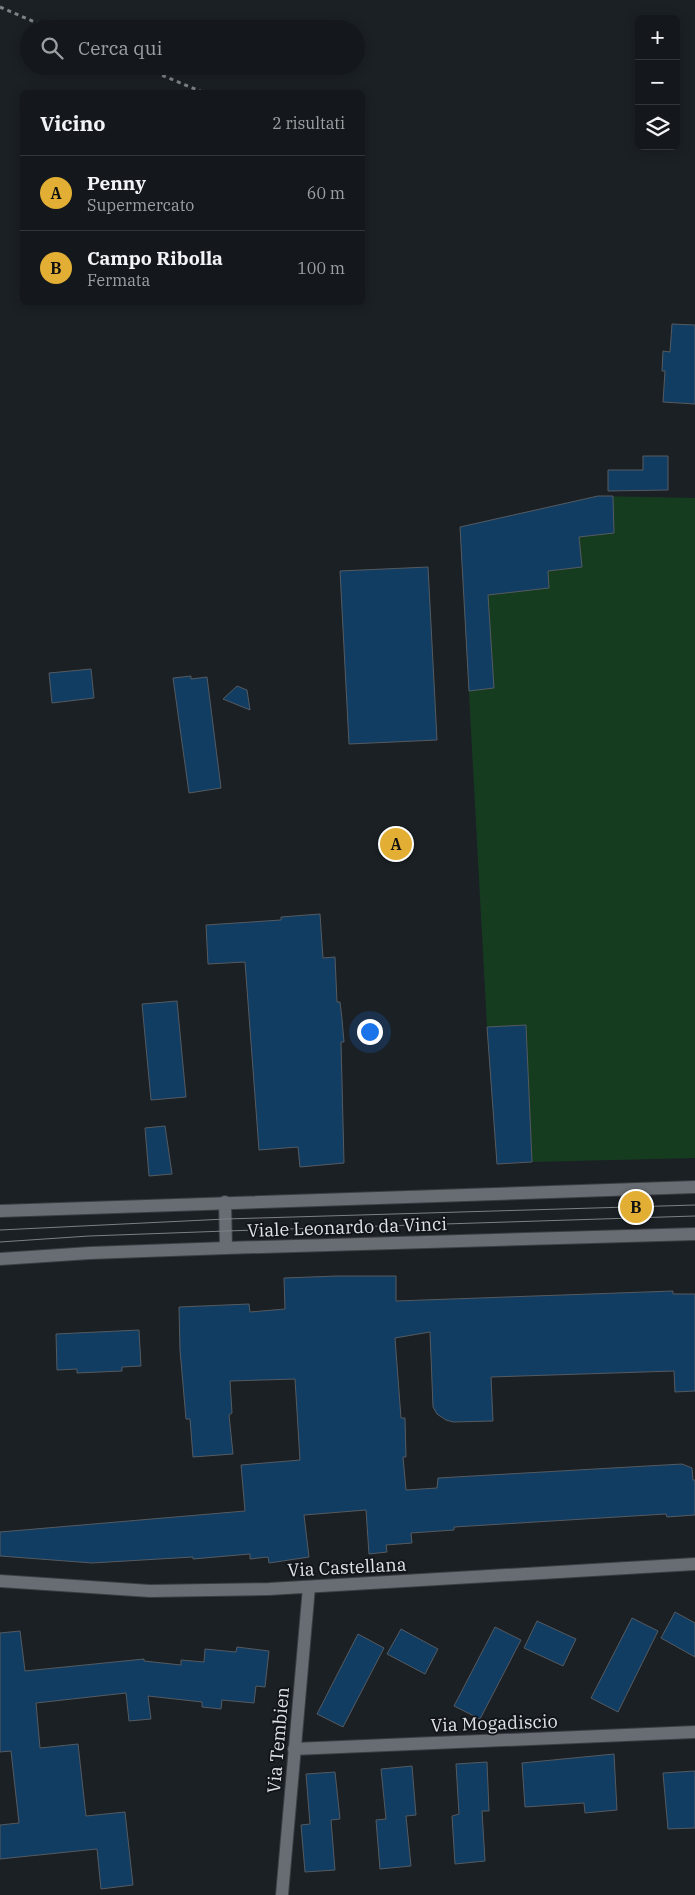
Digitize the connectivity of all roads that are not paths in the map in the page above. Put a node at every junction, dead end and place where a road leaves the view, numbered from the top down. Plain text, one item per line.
1 (695, 1187) edge
2 (225, 1202) junction
3 (0, 1211) edge
4 (695, 1234) edge
5 (226, 1248) junction
6 (0, 1259) edge
7 (695, 1564) edge
8 (0, 1581) edge
9 (309, 1587) junction
10 (695, 1732) edge
11 (294, 1749) junction
12 (282, 1895) edge

1 - 2 street, Viale Leonardo da Vinci
2 - 3 street, Viale Leonardo da Vinci
2 - 5 street
4 - 5 street, Viale Leonardo da Vinci
5 - 6 street, Viale Leonardo da Vinci
7 - 9 street, Via Castellana
8 - 9 street, Via Castellana
9 - 11 street, Via Tembien
10 - 11 street, Via Mogadiscio
11 - 12 street, Via Tembien

